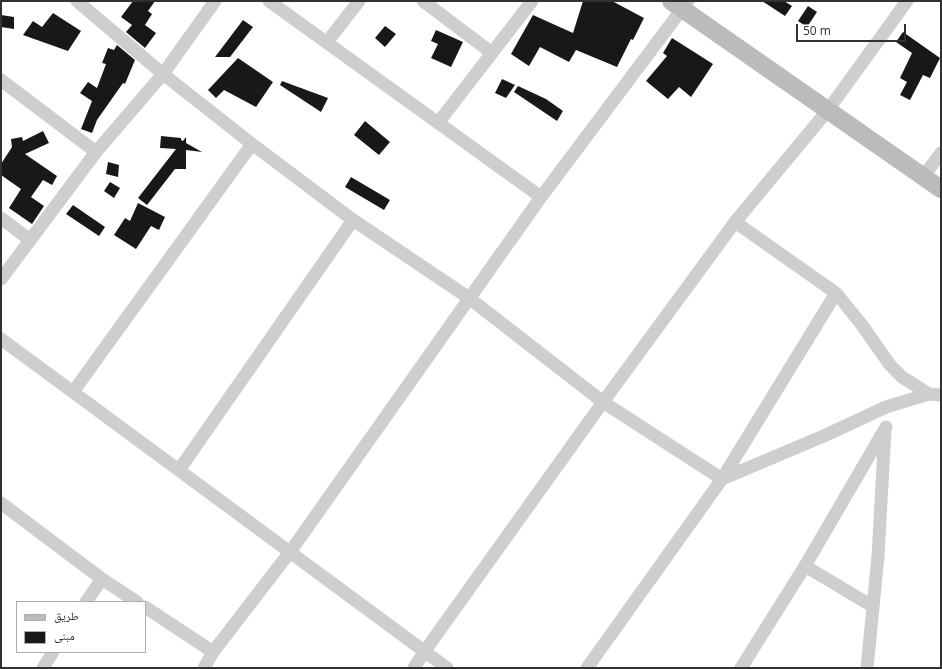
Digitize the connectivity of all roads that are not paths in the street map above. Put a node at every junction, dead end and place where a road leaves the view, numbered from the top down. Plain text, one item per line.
1 (78, 1) edge
2 (215, 1) edge
3 (269, 1) edge
4 (358, 1) edge
5 (423, 1) edge
6 (532, 1) edge
7 (907, 1) edge
8 (680, 4) edge
9 (327, 42) junction
10 (492, 53) junction
11 (163, 74) junction
12 (1, 80) edge
13 (828, 110) junction
14 (438, 123) junction
15 (252, 144) junction
16 (96, 152) junction
17 (941, 153) edge
18 (923, 177) junction
19 (941, 189) edge
20 (541, 197) junction
21 (1, 218) edge
22 (353, 220) junction
23 (735, 222) junction
24 (30, 240) junction
25 (1, 279) edge
26 (836, 293) junction
27 (469, 298) junction
28 (1, 339) edge
29 (73, 392) junction
30 (935, 394) edge
31 (603, 402) junction
32 (886, 407) junction
33 (886, 427) junction
34 (179, 470) junction
35 (722, 479) junction
36 (1, 503) edge
37 (290, 552) junction
38 (805, 566) junction
39 (102, 579) junction
40 (87, 601) edge
41 (135, 601) edge
42 (872, 606) junction
43 (146, 608) edge
44 (213, 652) junction
45 (424, 652) junction
46 (52, 653) edge
47 (43, 668) edge
48 (204, 668) edge
49 (414, 668) edge
50 (447, 668) edge
51 (587, 668) edge
52 (741, 668) edge
53 (867, 668) edge

1 - 11 street
2 - 11 street
3 - 9 street
4 - 9 street
5 - 10 street
6 - 10 street
7 - 13 street
8 - 13 main road
8 - 20 street
9 - 14 street
10 - 14 street
11 - 15 street
11 - 16 street
12 - 16 street
13 - 18 main road
13 - 23 street
14 - 20 street
15 - 22 street
15 - 29 street
16 - 24 street
17 - 18 street
18 - 19 main road
20 - 27 street
21 - 24 street
22 - 27 street
22 - 34 street
23 - 26 street
23 - 31 street
24 - 25 street
26 - 30 street
26 - 35 street
27 - 31 street
27 - 37 street
28 - 29 street
29 - 34 street
30 - 32 street
31 - 35 street
31 - 45 street
32 - 33 street
32 - 35 street
33 - 38 street
33 - 42 street
34 - 37 street
35 - 51 street
36 - 39 street
37 - 44 street
37 - 45 street
38 - 42 street
38 - 52 street
39 - 40 street
39 - 41 street
42 - 53 street
43 - 44 street
44 - 48 street
45 - 49 street
45 - 50 street
46 - 47 street

